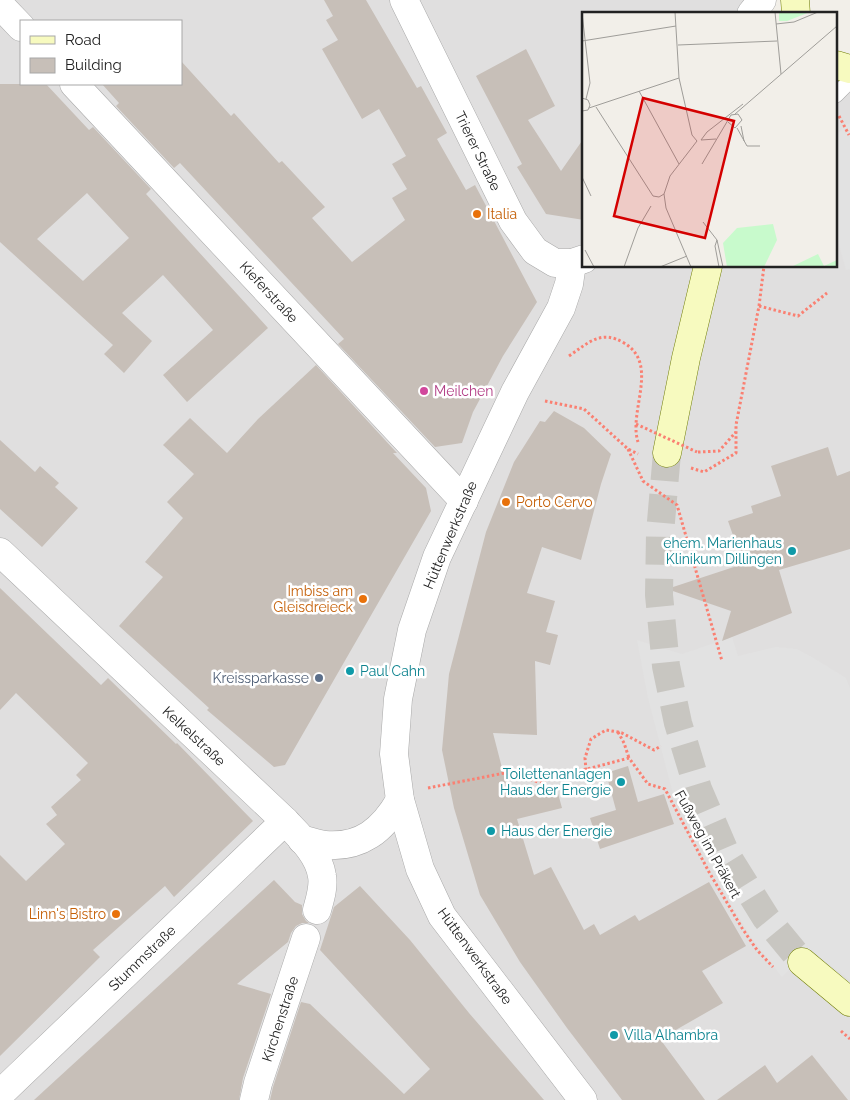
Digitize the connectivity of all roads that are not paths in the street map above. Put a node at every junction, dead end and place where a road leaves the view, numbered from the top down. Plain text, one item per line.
1 (404, 0) edge
2 (762, 0) edge
3 (0, 5) edge
4 (753, 12) edge
5 (20, 27) edge
6 (850, 81) edge
7 (75, 85) edge
8 (838, 93) edge
9 (578, 261) edge
10 (708, 268) edge
11 (667, 453) tunnel mouth
12 (464, 501) junction
13 (0, 552) edge
14 (399, 797) junction
15 (294, 831) junction
16 (317, 910) dead end
17 (306, 938) dead end
18 (802, 962) tunnel mouth
19 (850, 1002) edge
20 (0, 1094) edge
21 (254, 1100) edge
22 (583, 1100) edge

1 - 9 street, Trierer Straße
2 - 4 street
3 - 5 street
6 - 8 lane
7 - 12 street, Kieferstraße
9 - 12 street, Hüttenwerkstraße
10 - 11 main road
12 - 14 street, Hüttenwerkstraße
13 - 15 street, Kelkelstraße
14 - 15 street
14 - 22 street, Hüttenwerkstraße
15 - 16 street
15 - 20 street, Stummstraße
17 - 21 street, Kirchenstraße
18 - 19 main road

